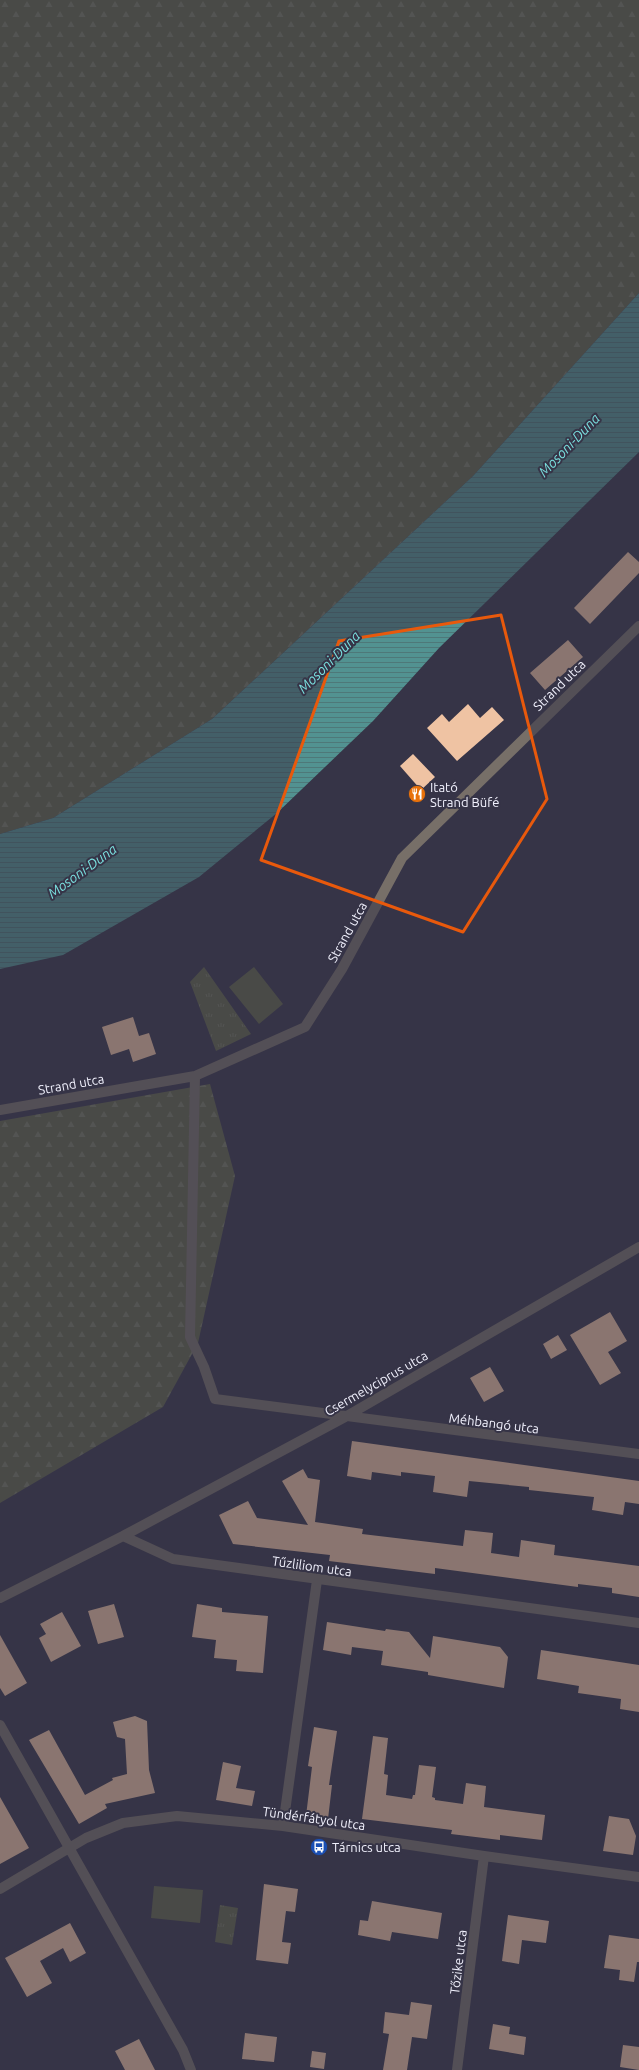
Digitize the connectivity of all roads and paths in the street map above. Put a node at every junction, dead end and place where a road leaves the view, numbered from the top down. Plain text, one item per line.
1 (639, 626) edge
2 (195, 1076) junction
3 (0, 1110) edge
4 (639, 1247) edge
5 (345, 1417) junction
6 (639, 1454) edge
7 (123, 1536) junction
8 (317, 1580) junction
9 (0, 1598) edge
10 (639, 1623) edge
11 (0, 1725) edge
12 (283, 1826) junction
13 (69, 1848) junction
14 (484, 1856) junction
15 (639, 1877) edge
16 (0, 1889) edge
17 (191, 2070) edge
18 (457, 2070) edge

1 - 2 street, Strand utca
2 - 3 street, Strand utca
2 - 5 street, Méhbangó utca
4 - 5 street, Csermelyciprus utca
5 - 6 street, Méhbangó utca
5 - 7 street, Csermelyciprus utca
7 - 8 street, Tűzliliom utca
7 - 9 street
8 - 10 street, Tűzliliom utca
8 - 12 street
11 - 13 street
12 - 13 street, Tündérfátyol utca
12 - 14 street, Tündérfátyol utca
13 - 16 street, Tündérfátyol utca
13 - 17 street
14 - 15 street, Tündérfátyol utca
14 - 18 street, Tőzike utca

